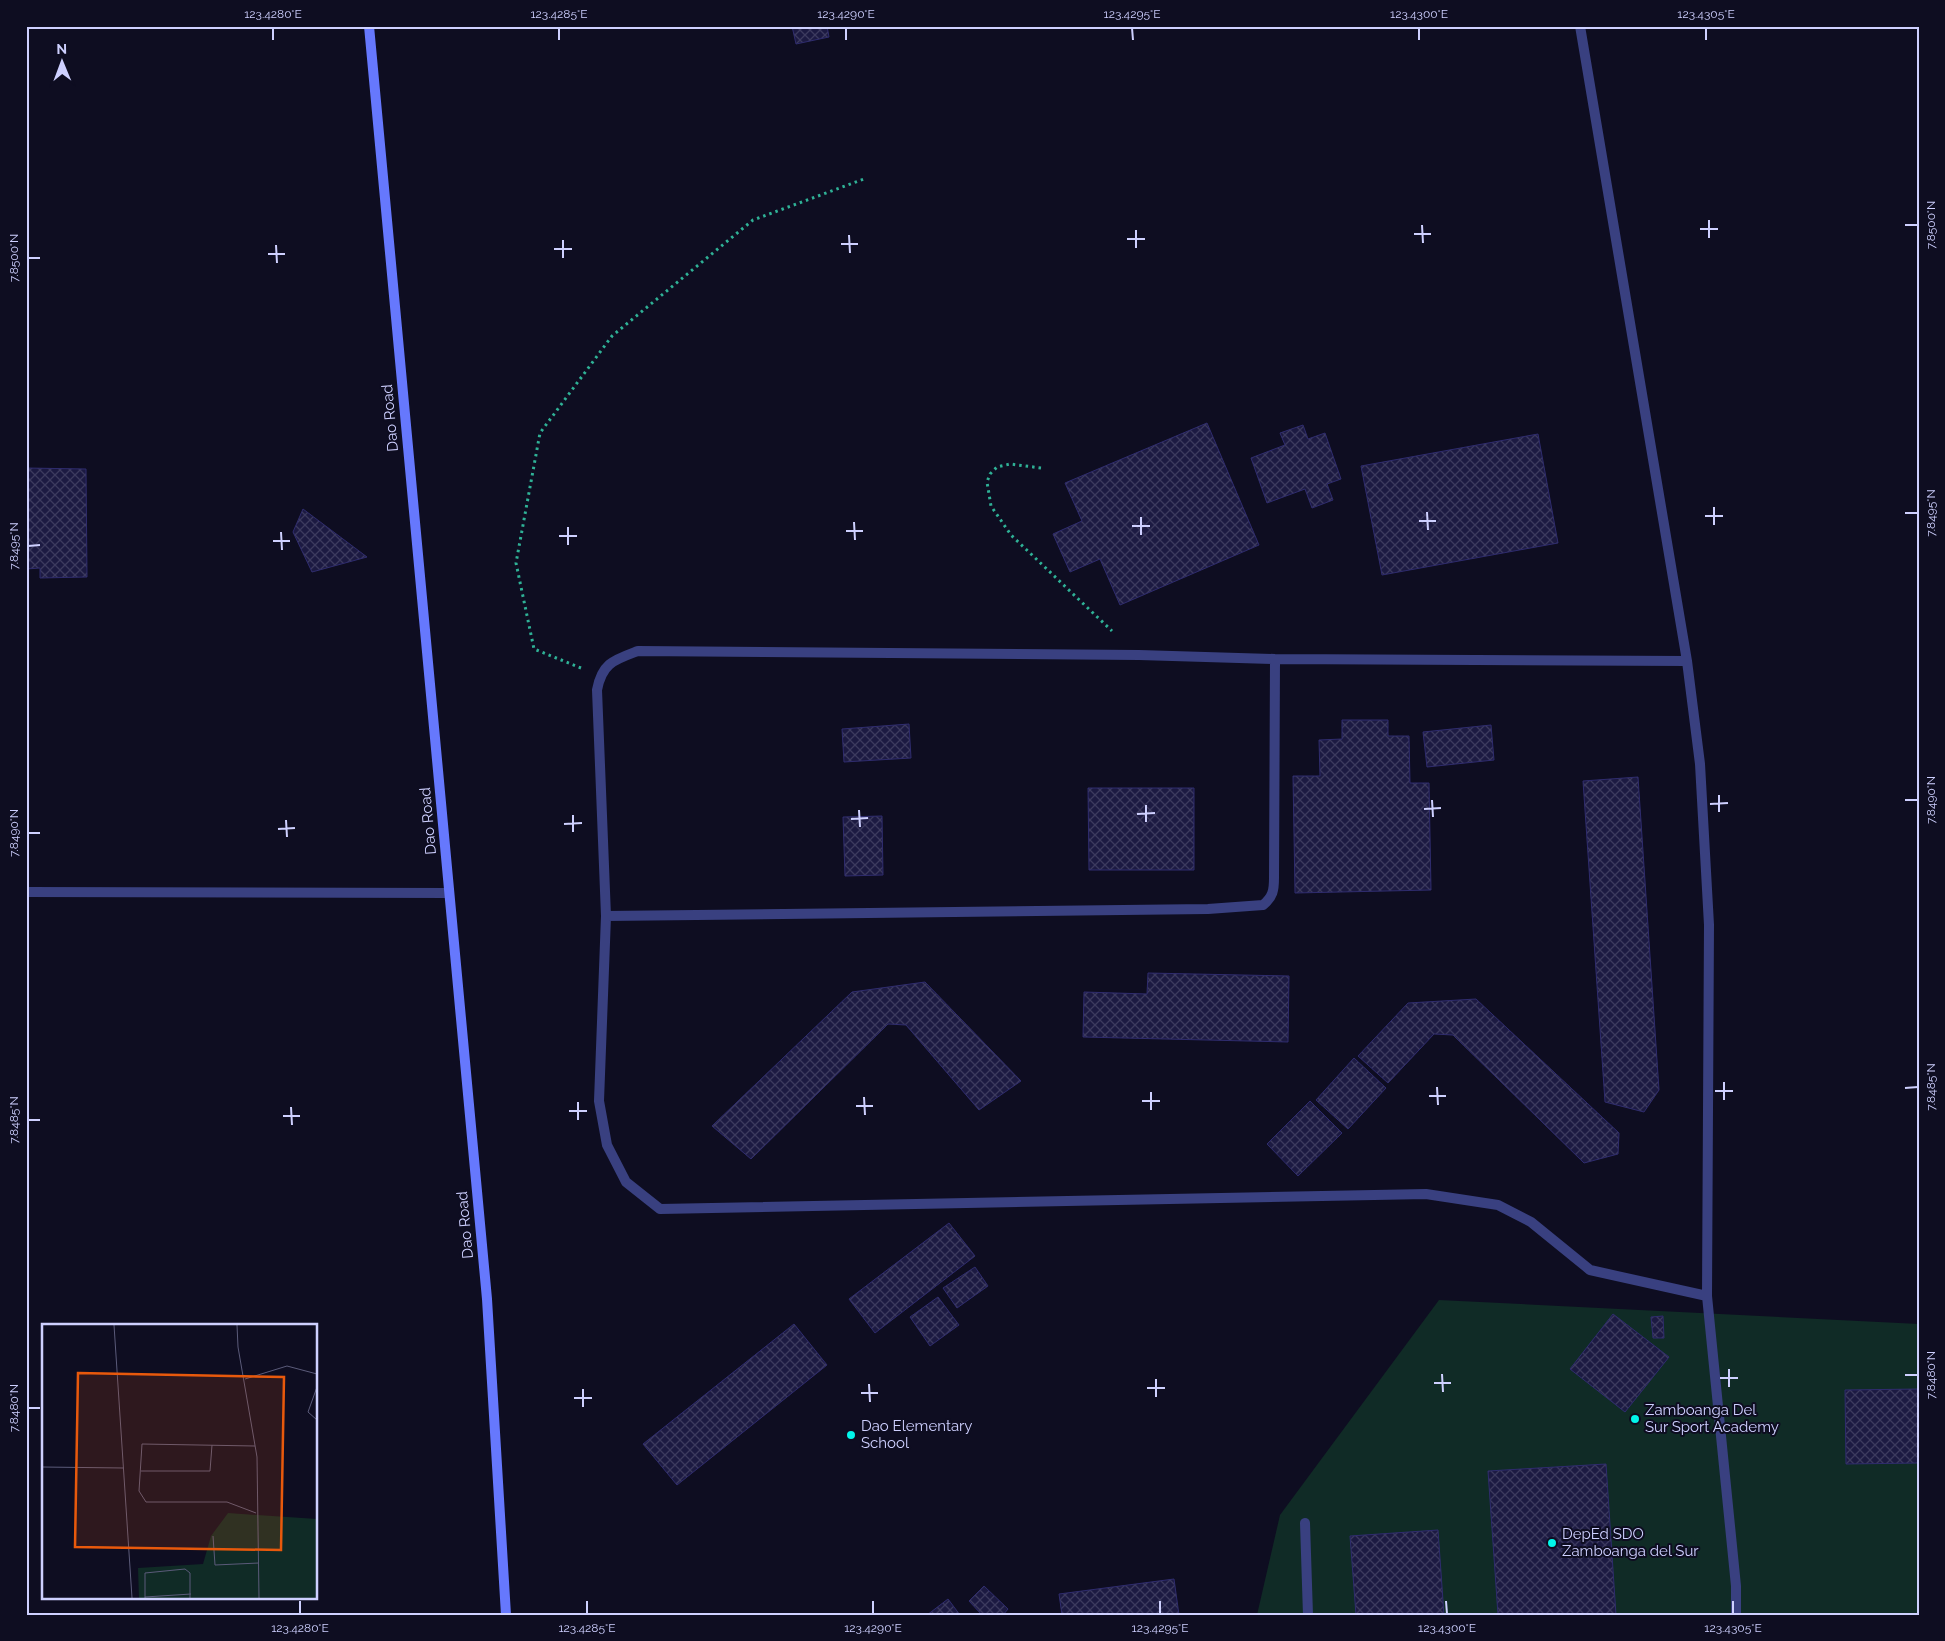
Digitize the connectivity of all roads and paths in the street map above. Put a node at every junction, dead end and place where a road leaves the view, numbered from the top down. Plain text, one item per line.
1 (369, 26) edge
2 (1582, 27) edge
3 (864, 179) dead end
4 (1042, 468) dead end
5 (1139, 655) junction
6 (1275, 659) junction
7 (1687, 661) junction
8 (600, 675) junction
9 (26, 892) edge
10 (449, 894) junction
11 (606, 916) junction
12 (1706, 1296) junction
13 (1305, 1523) dead end
14 (506, 1615) edge
15 (1308, 1615) edge
16 (1736, 1615) edge

1 - 10 street, Dao Road
2 - 7 street
3 - 8 path
4 - 5 path
5 - 6 street
5 - 8 street
6 - 7 street
6 - 11 street
7 - 12 street
8 - 11 street
9 - 10 street
10 - 14 street, Dao Road
11 - 12 street
12 - 16 street
13 - 15 street

